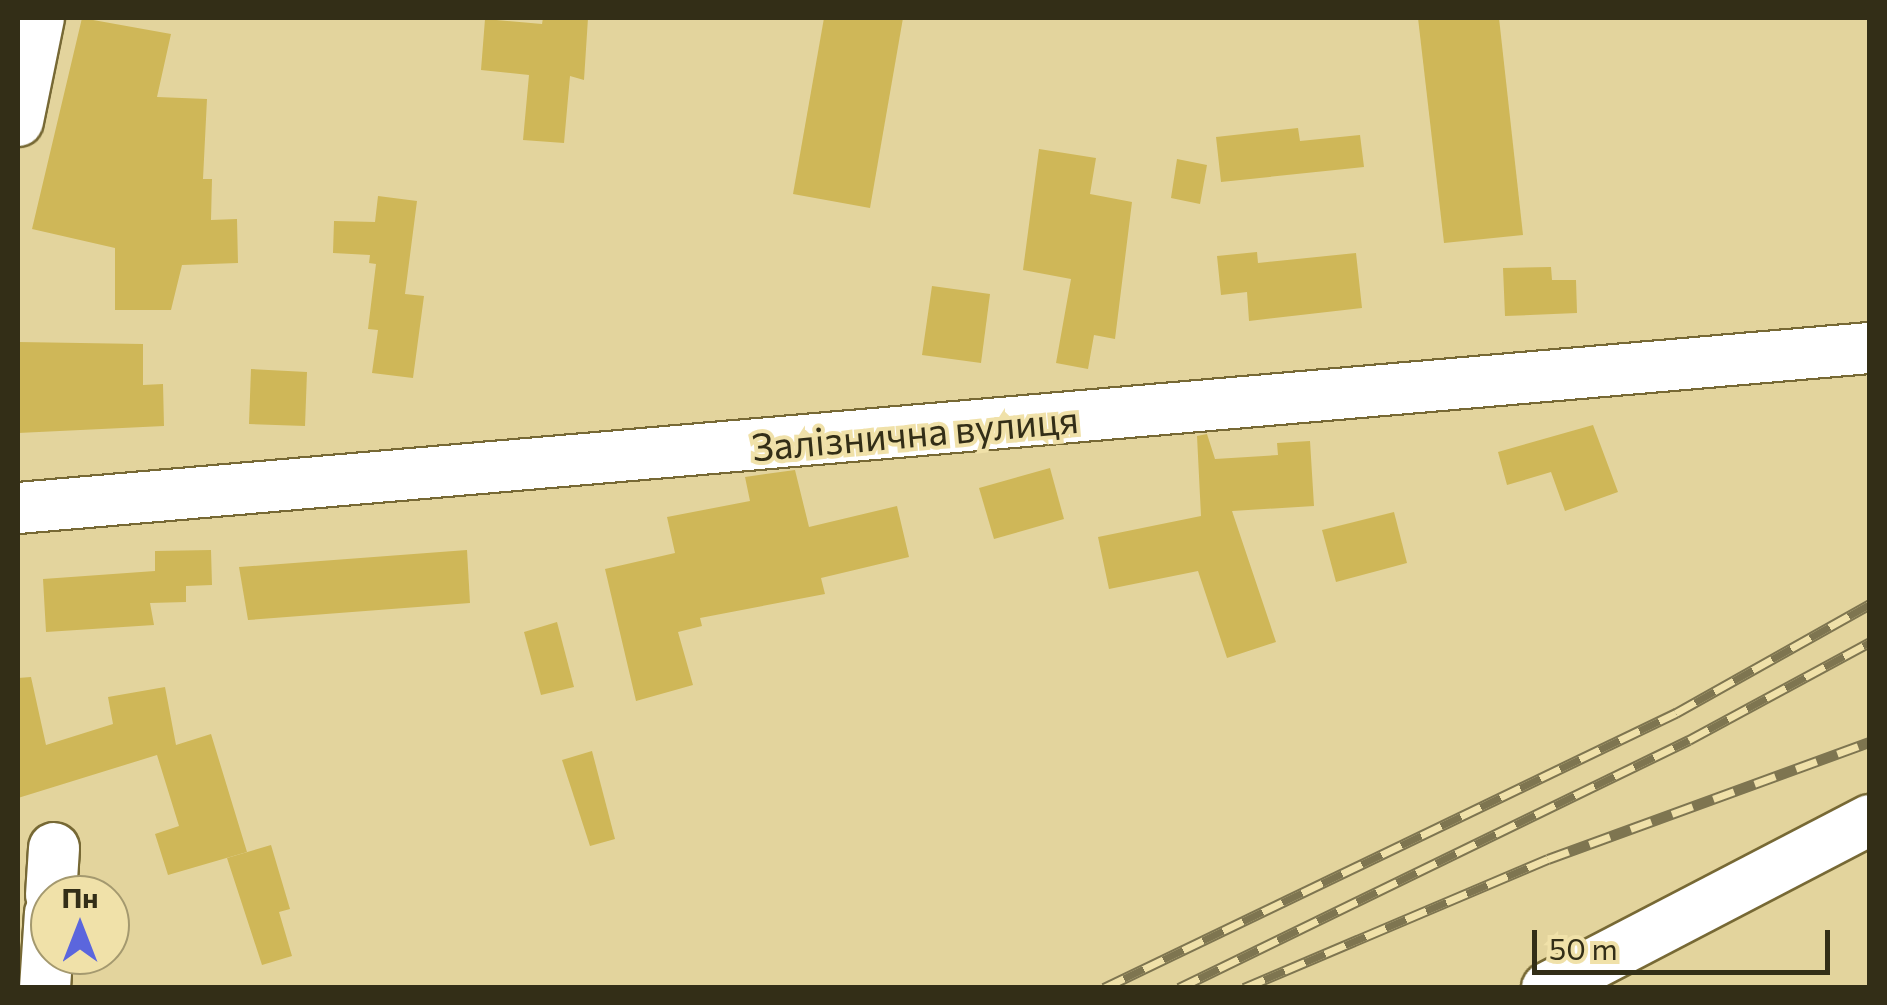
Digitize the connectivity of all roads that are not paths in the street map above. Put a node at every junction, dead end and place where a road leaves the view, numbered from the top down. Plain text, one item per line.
1 (39, 18) edge
2 (18, 121) edge
3 (1870, 348) edge
4 (18, 508) edge
5 (1870, 820) edge
6 (1547, 988) edge

1 - 2 street
3 - 4 street, Залізнична вулиця
5 - 6 street

